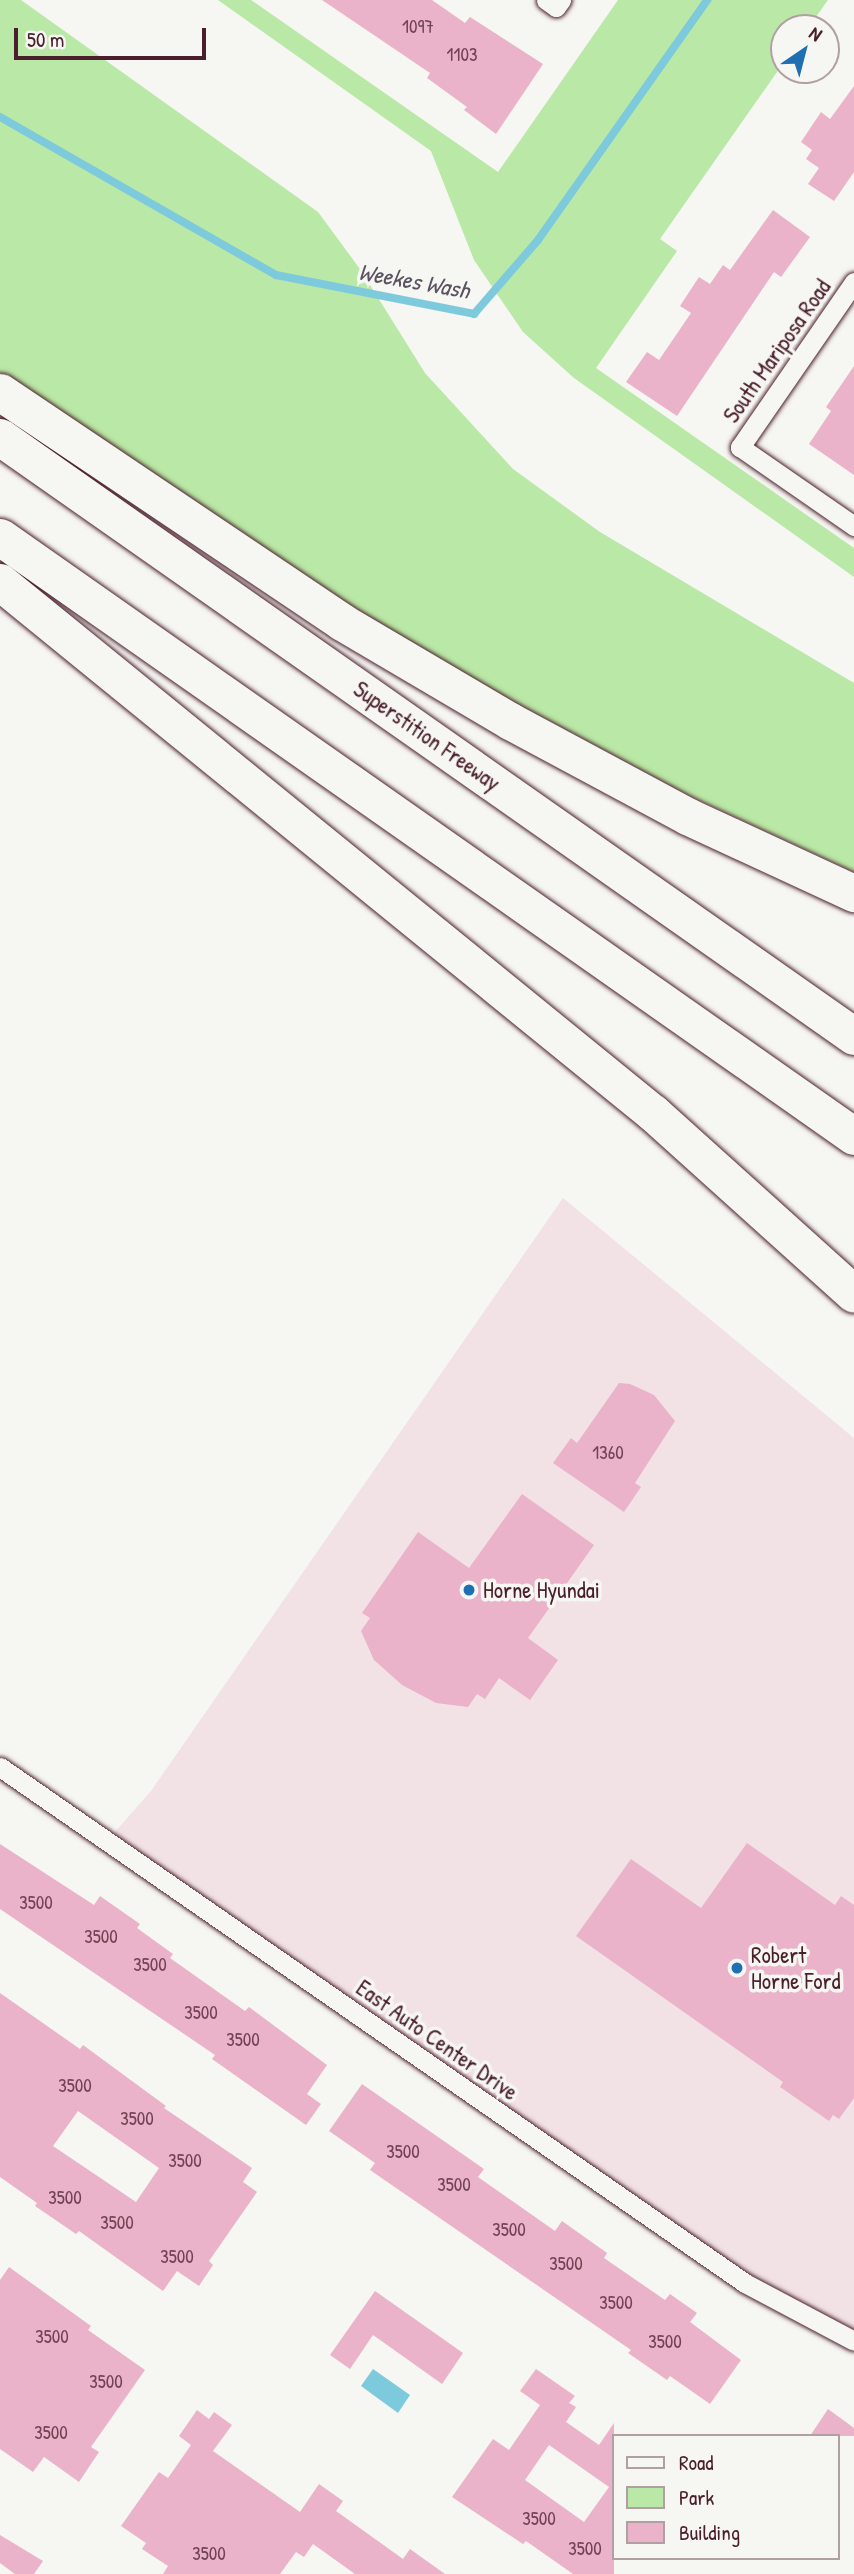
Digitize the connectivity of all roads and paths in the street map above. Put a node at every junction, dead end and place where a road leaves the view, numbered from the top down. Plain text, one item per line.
1 (854, 282) edge
2 (0, 392) edge
3 (0, 437) edge
4 (854, 526) edge
5 (0, 537) edge
6 (0, 582) edge
7 (854, 893) edge
8 (854, 1036) edge
9 (854, 1136) edge
10 (854, 1294) edge
11 (0, 1767) edge
12 (854, 2341) edge

1 - 4 street, South Mariposa Road
2 - 7 highway
3 - 8 highway, Superstition Freeway
5 - 9 highway
6 - 10 highway
11 - 12 street, East Auto Center Drive

